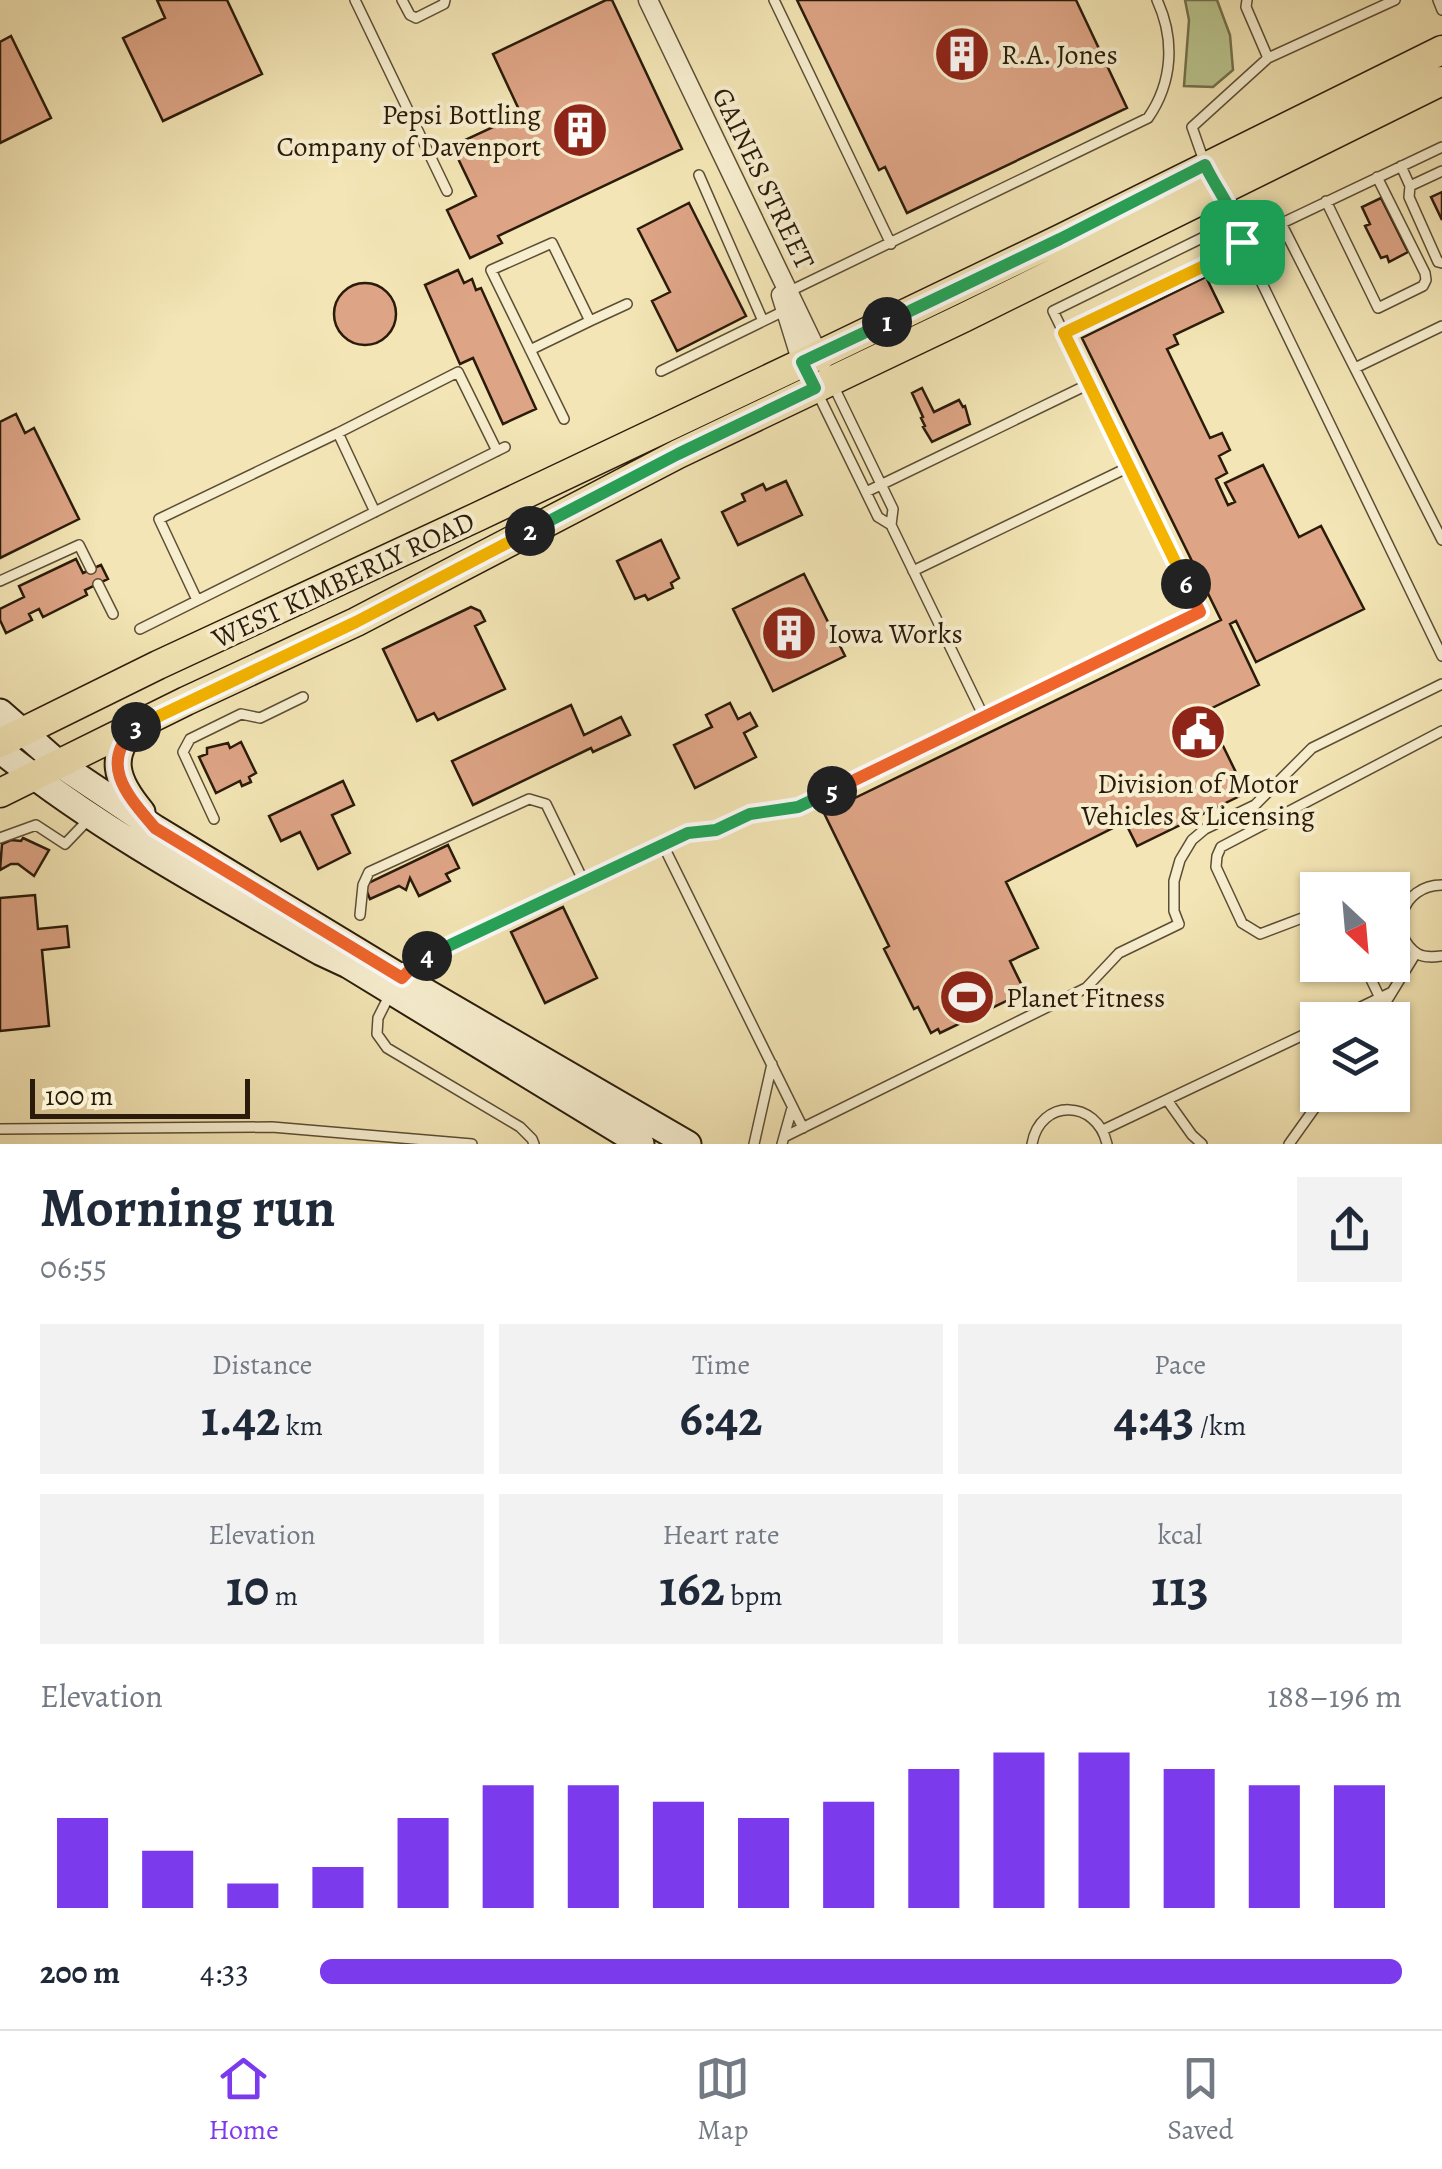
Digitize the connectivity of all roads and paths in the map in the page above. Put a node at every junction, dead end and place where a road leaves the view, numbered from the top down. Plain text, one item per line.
1 (355, 0) edge
2 (402, 0) edge
3 (446, 0) edge
4 (648, 0) edge
5 (774, 0) edge
6 (1158, 0) edge
7 (1248, 0) edge
8 (1365, 0) edge
9 (1395, 0) edge
10 (1438, 0) edge
11 (1442, 10) edge
12 (1370, 12) junction
13 (1442, 50) edge
14 (1268, 58) junction
15 (1442, 81) edge
16 (1442, 147) edge
17 (1400, 166) junction
18 (1442, 171) edge
19 (699, 175) dead end
20 (1377, 177) junction
21 (1212, 178) junction
22 (1410, 186) junction
23 (447, 192) dead end
24 (1326, 201) junction
25 (1281, 223) junction
26 (1242, 242) junction
27 (891, 244) junction
28 (1215, 255) junction
29 (1442, 263) edge
30 (787, 301) junction
31 (627, 304) dead end
32 (590, 321) junction
33 (764, 321) junction
34 (1442, 326) edge
35 (1064, 333) junction
36 (530, 350) junction
37 (1355, 368) junction
38 (661, 371) dead end
39 (817, 372) junction
40 (1088, 384) junction
41 (564, 419) dead end
42 (338, 433) junction
43 (1129, 467) junction
44 (881, 485) junction
45 (866, 492) junction
46 (375, 512) junction
47 (891, 525) junction
48 (1441, 538) edge
49 (91, 569) dead end
50 (913, 571) junction
51 (0, 581) edge
52 (98, 584) dead end
53 (197, 600) junction
54 (113, 614) dead end
55 (140, 628) dead end
56 (1442, 656) edge
57 (1442, 684) edge
58 (303, 697) dead end
59 (0, 712) edge
60 (984, 717) junction
61 (139, 724) junction
62 (1442, 730) edge
63 (8, 741) edge
64 (45, 770) junction
65 (0, 793) edge
66 (92, 815) junction
67 (214, 819) dead end
68 (155, 828) junction
69 (0, 838) edge
70 (663, 846) junction
71 (584, 882) junction
72 (1442, 885) edge
73 (360, 915) dead end
74 (1300, 919) edge
75 (1416, 953) junction
76 (1442, 956) edge
77 (1372, 982) edge
78 (396, 984) junction
79 (1394, 991) junction
80 (1380, 998) junction
81 (1372, 1002) edge
82 (1387, 1002) edge
83 (1300, 1037) edge
84 (772, 1064) junction
85 (1168, 1100) junction
86 (792, 1106) junction
87 (1312, 1112) edge
88 (803, 1128) junction
89 (0, 1129) edge
90 (1104, 1130) junction
91 (783, 1141) edge
92 (472, 1144) edge
93 (534, 1144) edge
94 (640, 1144) edge
95 (688, 1144) edge
96 (754, 1144) edge
97 (1032, 1144) edge
98 (1107, 1144) edge
99 (1202, 1144) edge
100 (1289, 1144) edge

1 - 23 lane
2 - 3 lane
4 - 30 street, GAINES STREET
5 - 27 lane
6 - 27 lane
7 - 14 lane
8 - 12 lane
9 - 12 lane
10 - 11 lane
12 - 14 lane
13 - 21 main road, WEST KIMBERLY ROAD
14 - 21 lane
15 - 21 main road, WEST KIMBERLY ROAD
16 - 17 lane
17 - 20 lane
17 - 22 lane
18 - 22 lane
19 - 33 lane
20 - 24 lane
20 - 24 lane
21 - 26 lane
21 - 39 main road, WEST KIMBERLY ROAD
22 - 29 lane
24 - 25 lane
25 - 26 lane
25 - 37 lane
26 - 28 lane
26 - 56 lane
27 - 30 lane
28 - 35 lane
28 - 35 lane
30 - 33 lane
30 - 39 street, GAINES STREET
31 - 32 lane
32 - 36 lane
32 - 36 lane
33 - 38 lane
34 - 37 lane
35 - 40 lane
36 - 41 lane
37 - 48 lane
39 - 44 lane
39 - 45 lane
39 - 61 main road, WEST KIMBERLY ROAD
39 - 63 main road, WEST KIMBERLY ROAD
40 - 43 lane
40 - 44 lane
42 - 46 lane
42 - 46 lane
42 - 53 lane
43 - 50 lane
43 - 60 lane
44 - 45 lane
44 - 47 lane
45 - 47 lane
46 - 53 lane
47 - 50 lane
49 - 51 lane
50 - 60 lane
52 - 54 lane
53 - 55 lane
57 - 88 lane
58 - 67 lane
59 - 63 main road
60 - 70 lane
61 - 64 main road, WEST KIMBERLY ROAD
61 - 68 main road
62 - 74 lane
63 - 64 main road
64 - 65 main road, WEST KIMBERLY ROAD
64 - 66 main road
64 - 68 main road
66 - 69 lane
66 - 78 main road
68 - 78 main road
70 - 71 lane
70 - 84 lane
71 - 73 lane
71 - 78 lane
72 - 75 lane
75 - 76 lane
75 - 79 lane
77 - 80 lane
78 - 93 lane
78 - 94 main road
78 - 95 main road
79 - 80 lane
79 - 82 lane
80 - 81 lane
83 - 85 lane
84 - 86 lane
84 - 96 lane
85 - 90 lane
85 - 99 lane
86 - 88 lane
86 - 91 lane
87 - 100 lane
88 - 91 lane
89 - 92 lane
90 - 97 lane
90 - 98 lane

